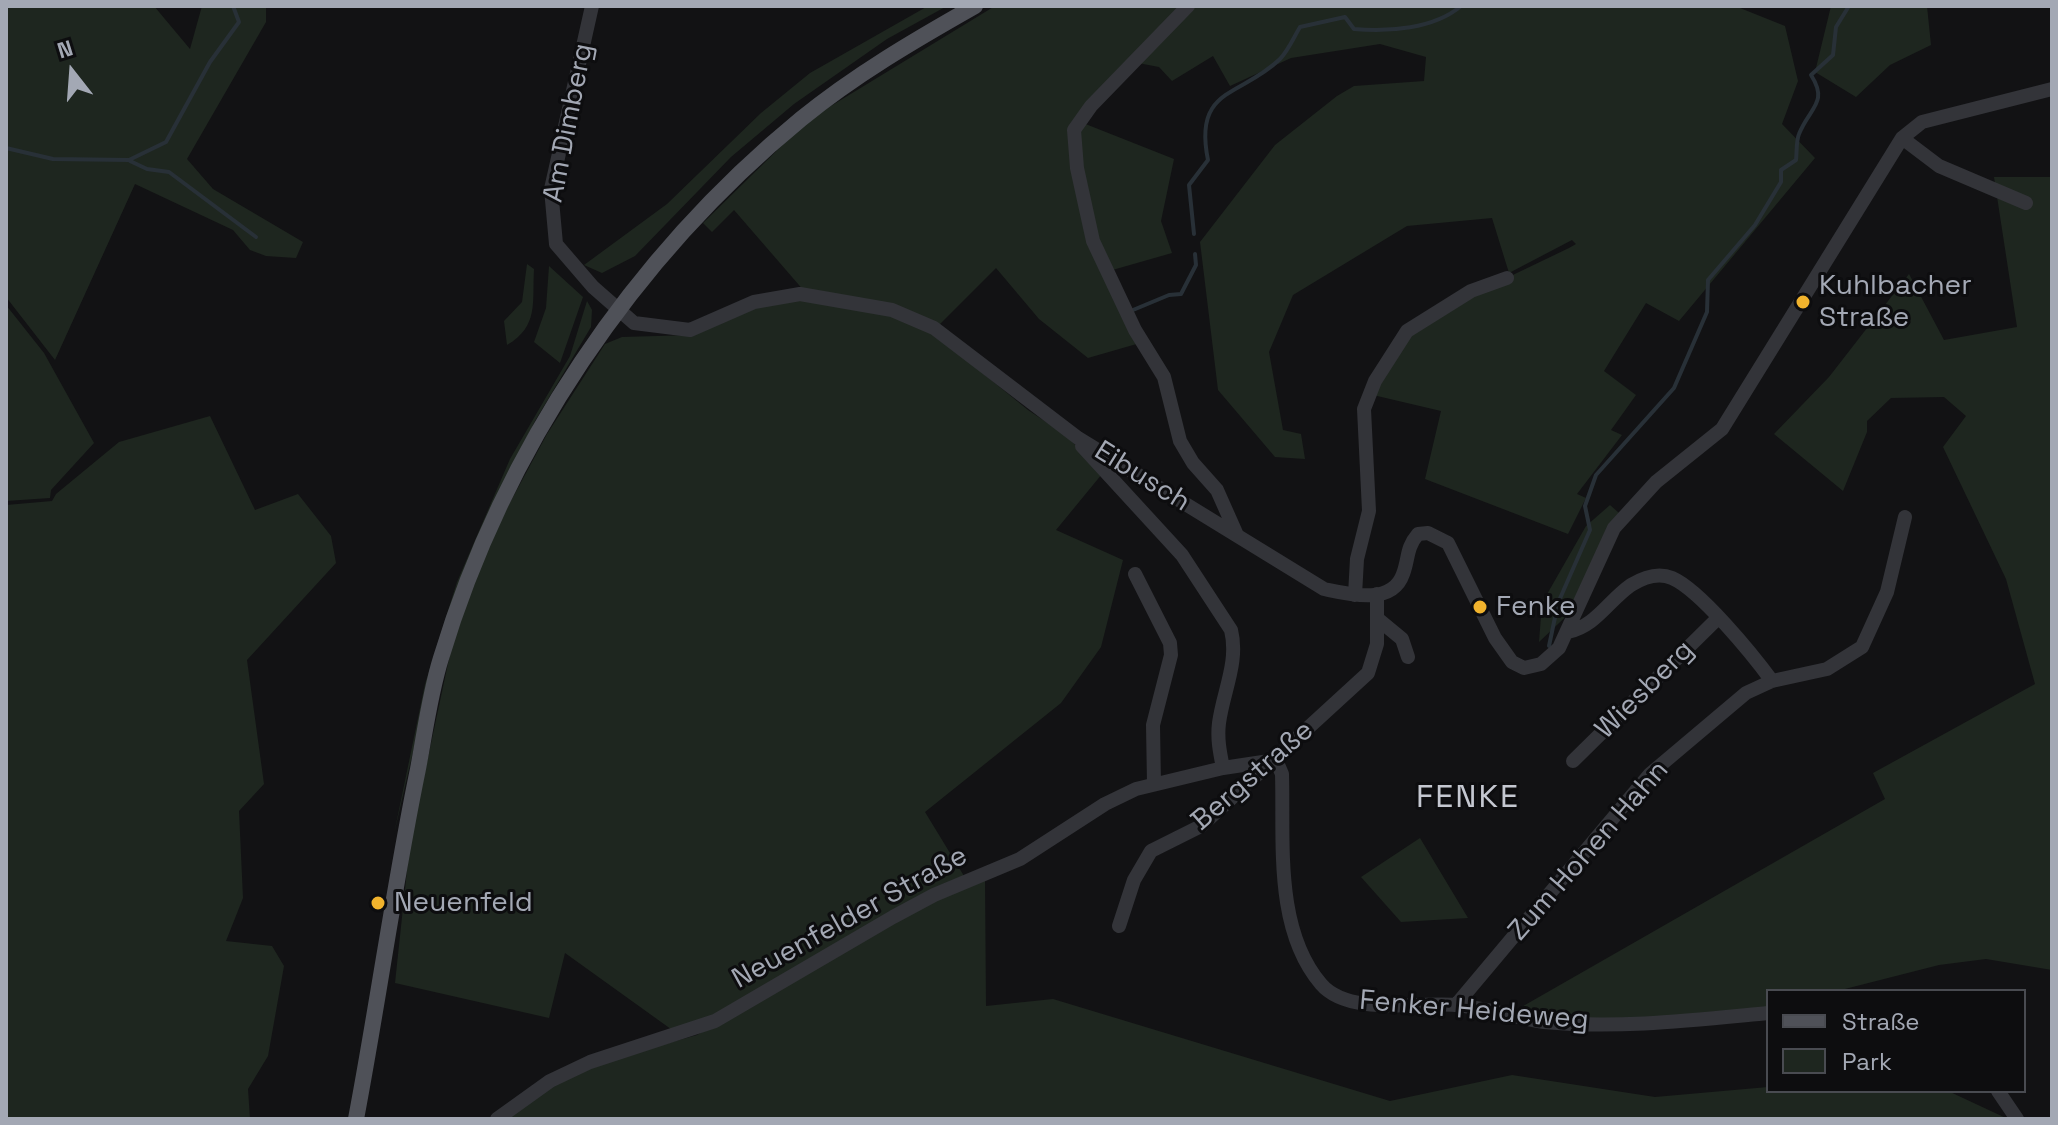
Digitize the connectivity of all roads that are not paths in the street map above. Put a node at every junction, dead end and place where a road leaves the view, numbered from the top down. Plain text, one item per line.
1 (592, 6) edge
2 (975, 6) edge
3 (1188, 6) edge
4 (2052, 89) edge
5 (1902, 138) junction
6 (2026, 203) dead end
7 (1507, 278) dead end
8 (617, 311) junction
9 (1078, 438) junction
10 (1905, 517) dead end
11 (1237, 535) junction
12 (1135, 574) dead end
13 (1377, 594) junction
14 (1355, 595) junction
15 (1717, 619) junction
16 (1379, 620) junction
17 (1568, 632) junction
18 (1408, 657) dead end
19 (1772, 681) junction
20 (1276, 760) junction
21 (1573, 761) dead end
22 (1223, 768) junction
23 (1154, 784) junction
24 (1119, 926) dead end
25 (1456, 1005) junction
26 (1766, 1013) edge
27 (1999, 1093) edge
28 (356, 1119) edge
29 (497, 1119) edge
30 (2017, 1119) edge

1 - 8 street, Am Dimberg
2 - 8 main road
3 - 11 street
4 - 5 street
5 - 6 street
5 - 17 street
7 - 14 street
8 - 9 street, Eibusch
8 - 28 main road
9 - 11 street, Eibusch
9 - 22 street
10 - 19 street, Zum Hohen Hahn
11 - 14 street, Eibusch
12 - 23 street
13 - 14 street, Eibusch
13 - 16 street, Bergstraße
13 - 17 street
15 - 17 street
15 - 19 street
15 - 21 street, Wiesberg
16 - 18 street
16 - 20 street, Bergstraße
19 - 25 street, Zum Hohen Hahn
20 - 22 street, Neuenfelder Straße
20 - 24 street, Bergstraße
20 - 25 street, Fenker Heideweg
22 - 23 street, Neuenfelder Straße
23 - 29 street, Neuenfelder Straße
25 - 26 street, Fenker Heideweg
27 - 30 street

